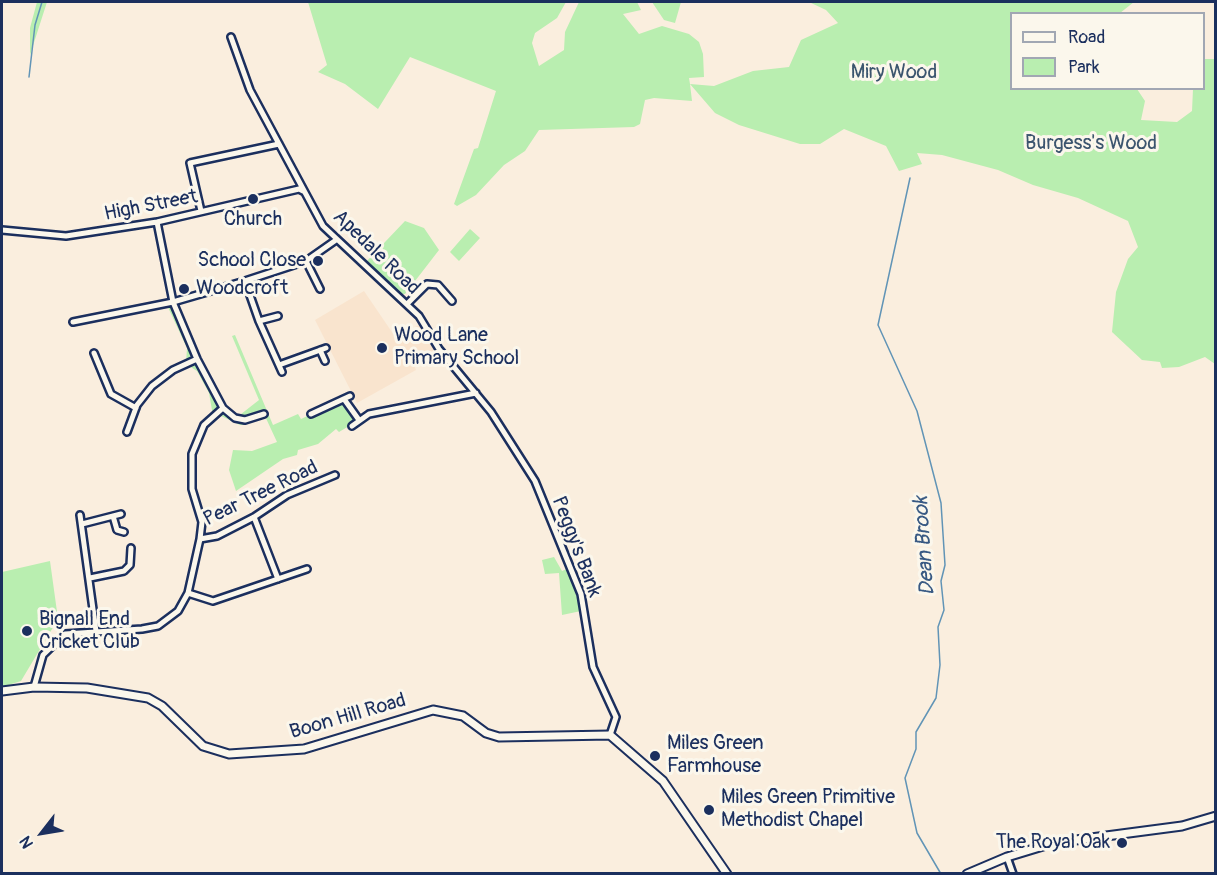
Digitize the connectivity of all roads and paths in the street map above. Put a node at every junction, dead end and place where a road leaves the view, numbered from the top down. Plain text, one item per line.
1 (231, 38) dead end
2 (279, 144) junction
3 (304, 192) junction
4 (201, 212) junction
5 (157, 222) junction
6 (2, 231) edge
7 (336, 240) junction
8 (306, 261) junction
9 (245, 281) junction
10 (320, 289) dead end
11 (452, 301) dead end
12 (173, 302) junction
13 (407, 304) junction
14 (278, 316) dead end
15 (259, 321) junction
16 (73, 322) dead end
17 (94, 353) dead end
18 (197, 359) junction
19 (325, 361) dead end
20 (279, 365) junction
21 (282, 372) dead end
22 (476, 393) junction
23 (350, 396) dead end
24 (344, 399) junction
25 (136, 408) junction
26 (223, 408) junction
27 (491, 412) joint
28 (264, 414) dead end
29 (311, 414) dead end
30 (360, 420) junction
31 (130, 425) junction
32 (352, 426) dead end
33 (137, 429) dead end
34 (127, 432) dead end
35 (335, 475) dead end
36 (121, 514) dead end
37 (80, 515) dead end
38 (113, 516) junction
39 (254, 517) junction
40 (82, 524) junction
41 (124, 532) dead end
42 (200, 538) junction
43 (133, 549) dead end
44 (307, 569) dead end
45 (90, 578) junction
46 (278, 579) junction
47 (188, 593) junction
48 (96, 631) junction
49 (34, 687) junction
50 (2, 691) edge
51 (610, 735) junction
52 (1215, 816) edge
53 (1007, 857) junction
54 (728, 873) edge
55 (967, 873) edge
56 (1013, 873) edge

1 - 2 street, Apedale Road
2 - 3 street, Apedale Road
2 - 4 street
3 - 4 street, High Street
3 - 7 street, Apedale Road
4 - 5 street, High Street
5 - 6 street, High Street
5 - 12 street
7 - 8 street
7 - 13 street, Apedale Road
8 - 9 street
8 - 10 street
9 - 12 street
9 - 15 street
11 - 13 street
12 - 16 street
12 - 18 street
13 - 22 street, Apedale Road
14 - 15 street
15 - 20 street
17 - 25 street
18 - 25 street
18 - 26 street
19 - 20 street
20 - 21 street
22 - 27 street, Apedale Road
22 - 30 street
23 - 24 street
24 - 29 street
24 - 30 street
25 - 31 street
26 - 28 street
26 - 42 street
27 - 51 street, Peggy's Bank
30 - 32 street
31 - 33 street
31 - 34 street
35 - 39 street, Pear Tree Road
36 - 38 street
37 - 40 street
38 - 40 street
38 - 41 street
39 - 42 street, Pear Tree Road
39 - 46 street
40 - 45 street
42 - 47 street
43 - 45 street
44 - 46 street
45 - 48 street
46 - 47 street
47 - 48 street
48 - 49 street
49 - 50 street, Boon Hill Road
49 - 51 street, Boon Hill Road
51 - 54 street
52 - 53 street
53 - 55 street
53 - 56 street

